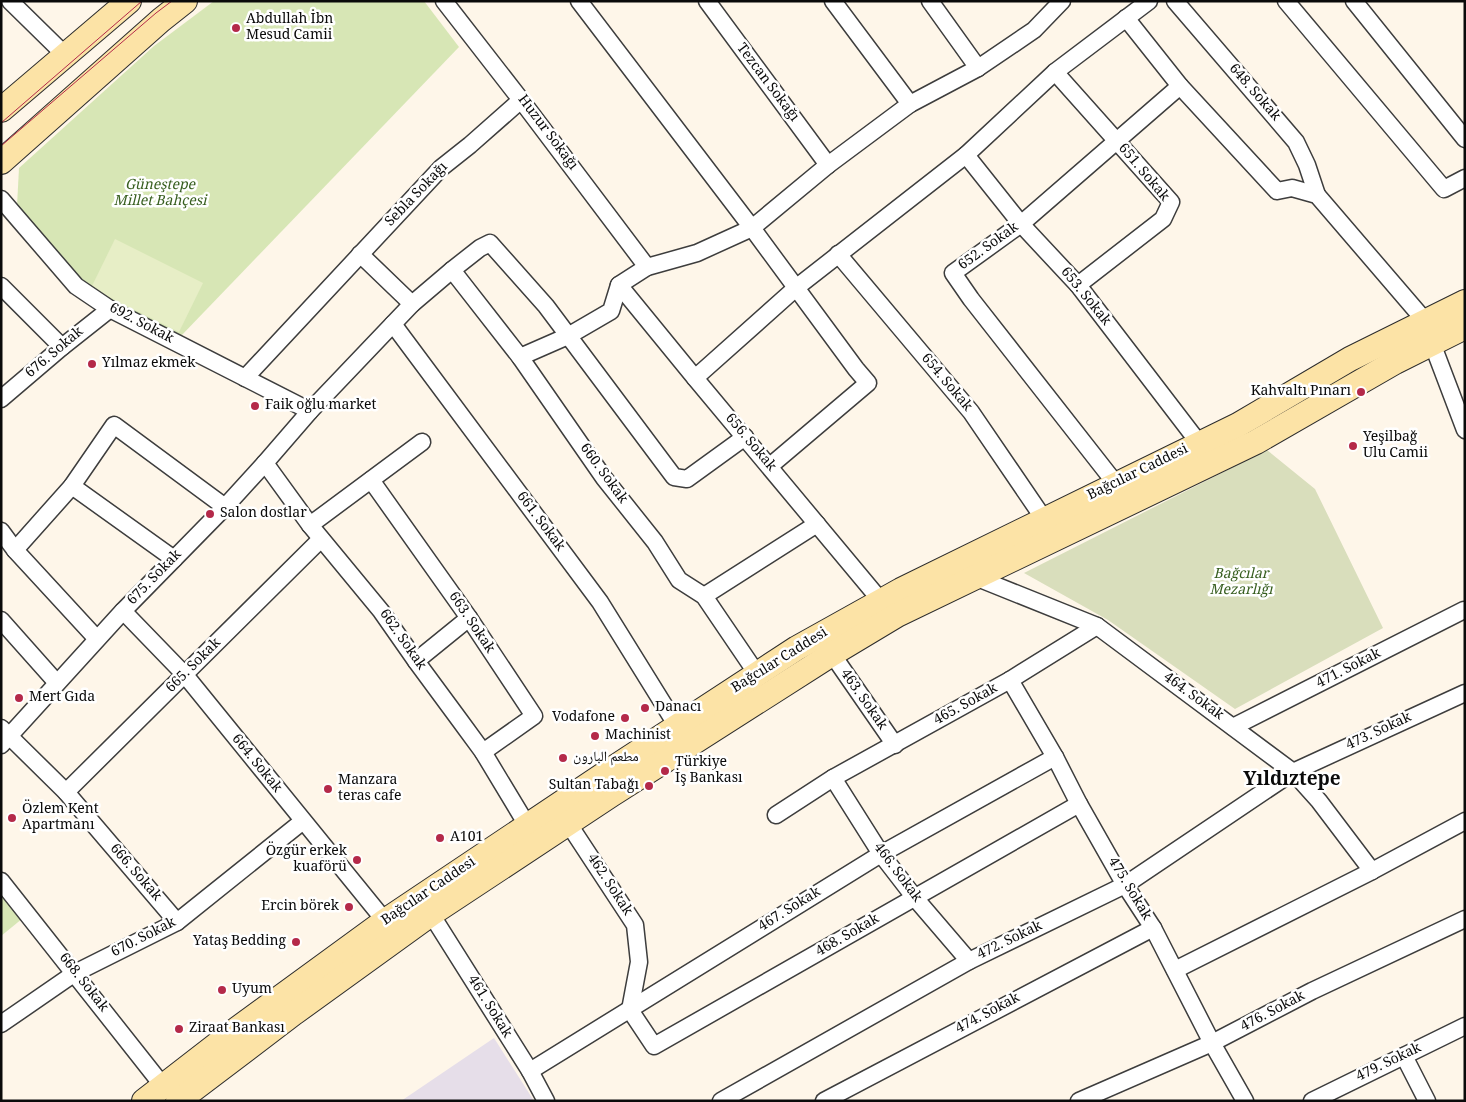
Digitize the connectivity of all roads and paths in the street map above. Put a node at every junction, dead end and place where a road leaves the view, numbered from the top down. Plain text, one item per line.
1 (10, 1) edge
2 (129, 1) edge
3 (185, 1) edge
4 (444, 1) edge
5 (579, 1) edge
6 (706, 1) edge
7 (833, 1) edge
8 (930, 1) edge
9 (1149, 1) edge
10 (1175, 1) edge
11 (1286, 1) edge
12 (1354, 1) edge
13 (1053, 5) edge
14 (1126, 18) junction
15 (65, 55) junction
16 (978, 68) junction
17 (1055, 72) junction
18 (1180, 86) junction
19 (522, 100) junction
20 (4, 104) edge
21 (910, 104) junction
22 (1465, 139) edge
23 (1115, 141) junction
24 (966, 155) junction
25 (1, 162) edge
26 (828, 164) junction
27 (1465, 178) edge
28 (1316, 195) junction
29 (1, 199) edge
30 (1021, 224) junction
31 (752, 228) junction
32 (360, 254) junction
33 (838, 254) junction
34 (647, 267) junction
35 (452, 270) junction
36 (619, 285) junction
37 (1078, 285) junction
38 (1, 286) edge
39 (796, 287) junction
40 (1465, 302) edge
41 (412, 304) junction
42 (110, 309) junction
43 (393, 324) junction
44 (1465, 327) edge
45 (1429, 332) junction
46 (568, 336) junction
47 (62, 347) junction
48 (520, 357) junction
49 (245, 378) junction
50 (695, 378) junction
51 (1, 399) edge
52 (310, 411) junction
53 (1465, 430) edge
54 (745, 437) junction
55 (422, 442) dead end
56 (1199, 443) junction
57 (266, 463) junction
58 (770, 466) junction
59 (371, 480) junction
60 (1116, 484) junction
61 (72, 486) junction
62 (225, 507) junction
63 (1044, 519) junction
64 (817, 524) junction
65 (310, 525) junction
66 (1, 531) edge
67 (321, 539) junction
68 (15, 550) junction
69 (174, 559) junction
70 (975, 577) junction
71 (704, 596) junction
72 (881, 601) junction
73 (1464, 610) edge
74 (123, 611) junction
75 (469, 618) junction
76 (1, 620) edge
77 (1097, 626) junction
78 (97, 639) junction
79 (832, 654) junction
80 (416, 661) junction
81 (757, 674) junction
82 (185, 675) junction
83 (1010, 680) junction
84 (57, 683) junction
85 (1465, 693) edge
86 (677, 726) junction
87 (1233, 727) junction
88 (4, 737) edge
89 (895, 745) junction
90 (484, 752) junction
91 (1055, 757) junction
92 (1293, 772) junction
93 (833, 778) junction
94 (66, 792) junction
95 (1079, 804) junction
96 (776, 815) dead end
97 (303, 821) junction
98 (1465, 821) edge
99 (568, 823) junction
100 (527, 826) junction
101 (881, 854) junction
102 (1372, 871) junction
103 (1, 881) edge
104 (1125, 885) junction
105 (915, 898) junction
106 (431, 914) junction
107 (1465, 919) edge
108 (385, 921) junction
109 (177, 922) junction
110 (1153, 928) junction
111 (969, 962) junction
112 (1175, 970) junction
113 (75, 973) junction
114 (630, 1010) junction
115 (1, 1024) edge
116 (1465, 1026) edge
117 (1212, 1043) junction
118 (1404, 1056) junction
119 (530, 1071) junction
120 (175, 1097) edge
121 (144, 1101) edge
122 (546, 1101) edge
123 (721, 1101) edge
124 (824, 1101) edge
125 (1079, 1101) edge
126 (1245, 1101) edge
127 (1312, 1101) edge
128 (1427, 1101) edge

1 - 15 street
2 - 15 main road
3 - 25 main road
4 - 19 street, Huzur Sokağı
5 - 31 street
6 - 26 street, Tezcan Sokağı
7 - 21 street
8 - 16 street
9 - 14 street
10 - 28 street, 648. Sokak
11 - 27 street
12 - 22 street
13 - 16 street
14 - 17 street
14 - 18 street
15 - 20 main road
16 - 21 street
17 - 23 street, 651. Sokak
17 - 24 street
18 - 23 street, 652. Sokak
18 - 28 street
19 - 32 street, Sebla Sokağı
19 - 34 street, Huzur Sokağı
21 - 26 street
23 - 30 street, 652. Sokak
23 - 37 street, 651. Sokak
24 - 30 street, 653. Sokak
24 - 33 street
26 - 31 street
28 - 45 street
29 - 42 street, 692. Sokak
30 - 37 street, 653. Sokak
30 - 60 street, 652. Sokak
31 - 34 street
31 - 39 street
32 - 41 street
32 - 49 street, Sebla Sokağı
33 - 39 street
33 - 63 street, 654. Sokak
34 - 36 street
35 - 41 street, 675. Sokak
35 - 46 street, 675. Sokak
35 - 48 street, 660. Sokak
36 - 46 street
36 - 50 street, 656. Sokak
37 - 56 street, 653. Sokak
38 - 47 street
39 - 50 street
39 - 58 street
40 - 45 main road, Bağcılar Caddesi
41 - 43 street, 675. Sokak
42 - 47 street, 676. Sokak
42 - 49 street, 692. Sokak
43 - 52 street, 675. Sokak
43 - 86 street, 661. Sokak
44 - 45 main road, Bağcılar Caddesi
45 - 53 street
45 - 56 main road, Bağcılar Caddesi
45 - 70 main road, Bağcılar Caddesi
46 - 48 street
46 - 54 street
47 - 51 street, 676. Sokak
48 - 71 street, 660. Sokak
49 - 52 street, 692. Sokak
50 - 54 street, 656. Sokak
52 - 57 street, 675. Sokak
54 - 58 street, 656. Sokak
55 - 59 street
56 - 60 main road, Bağcılar Caddesi
57 - 62 street, 675. Sokak
57 - 65 street, 662. Sokak
58 - 64 street, 656. Sokak
59 - 65 street
59 - 75 street, 663. Sokak
60 - 63 main road, Bağcılar Caddesi
61 - 62 street
61 - 68 street
61 - 69 street
62 - 69 street, 675. Sokak
63 - 72 main road, Bağcılar Caddesi
64 - 71 street
64 - 72 street, 656. Sokak
65 - 67 street, 662. Sokak
66 - 68 street
67 - 80 street, 662. Sokak
67 - 82 street, 665. Sokak
68 - 78 street
69 - 74 street, 675. Sokak
70 - 77 street, 464. Sokak
70 - 79 main road, Bağcılar Caddesi
71 - 81 street, 660. Sokak
72 - 81 main road, Bağcılar Caddesi
73 - 87 street, 471. Sokak
74 - 78 street, 675. Sokak
74 - 82 street, 664. Sokak
75 - 80 street
75 - 90 street, 663. Sokak
76 - 84 street
77 - 83 street, 465. Sokak
77 - 87 street, 464. Sokak
78 - 84 street, 675. Sokak
79 - 89 street, 463. Sokak
79 - 99 main road, Bağcılar Caddesi
80 - 90 street, 662. Sokak
81 - 86 main road, Bağcılar Caddesi
82 - 94 street, 665. Sokak
82 - 97 street, 664. Sokak
83 - 89 street, 465. Sokak
83 - 91 street, 475. Sokak
84 - 88 street, 675. Sokak
85 - 92 street, 473. Sokak
86 - 100 main road, Bağcılar Caddesi
87 - 92 street, 464. Sokak
88 - 94 street, 666. Sokak
89 - 93 street, 465. Sokak
90 - 100 street, 662. Sokak
91 - 95 street, 475. Sokak
91 - 101 street, 467. Sokak
92 - 102 street, 464. Sokak
92 - 104 street, 472. Sokak
93 - 96 street, 465. Sokak
93 - 101 street, 466. Sokak
94 - 109 street, 666. Sokak
95 - 104 street, 475. Sokak
95 - 105 street, 468. Sokak
97 - 108 street, 664. Sokak
97 - 109 street, 670. Sokak
98 - 102 street
99 - 106 main road, Bağcılar Caddesi
99 - 114 street, 462. Sokak
100 - 108 main road, Bağcılar Caddesi
101 - 105 street, 466. Sokak
101 - 114 street, 467. Sokak
102 - 112 street
103 - 113 street, 668. Sokak
104 - 110 street, 475. Sokak
104 - 111 street, 472. Sokak
105 - 111 street, 466. Sokak
105 - 114 street, 468. Sokak
106 - 119 street, 461. Sokak
106 - 120 main road, Bağcılar Caddesi
107 - 117 street, 476. Sokak
108 - 120 main road, Bağcılar Caddesi
109 - 113 street, 670. Sokak
110 - 112 street, 475. Sokak
110 - 124 street, 474. Sokak
111 - 123 street, 472. Sokak
112 - 117 street, 475. Sokak
113 - 115 street, 670. Sokak
113 - 120 street, 668. Sokak
114 - 119 street, 467. Sokak
116 - 118 street, 479. Sokak
117 - 125 street, 476. Sokak
117 - 126 street, 475. Sokak
118 - 127 street, 479. Sokak
118 - 128 street
119 - 122 street, 461. Sokak
120 - 121 main road, Bağcılar Caddesi

